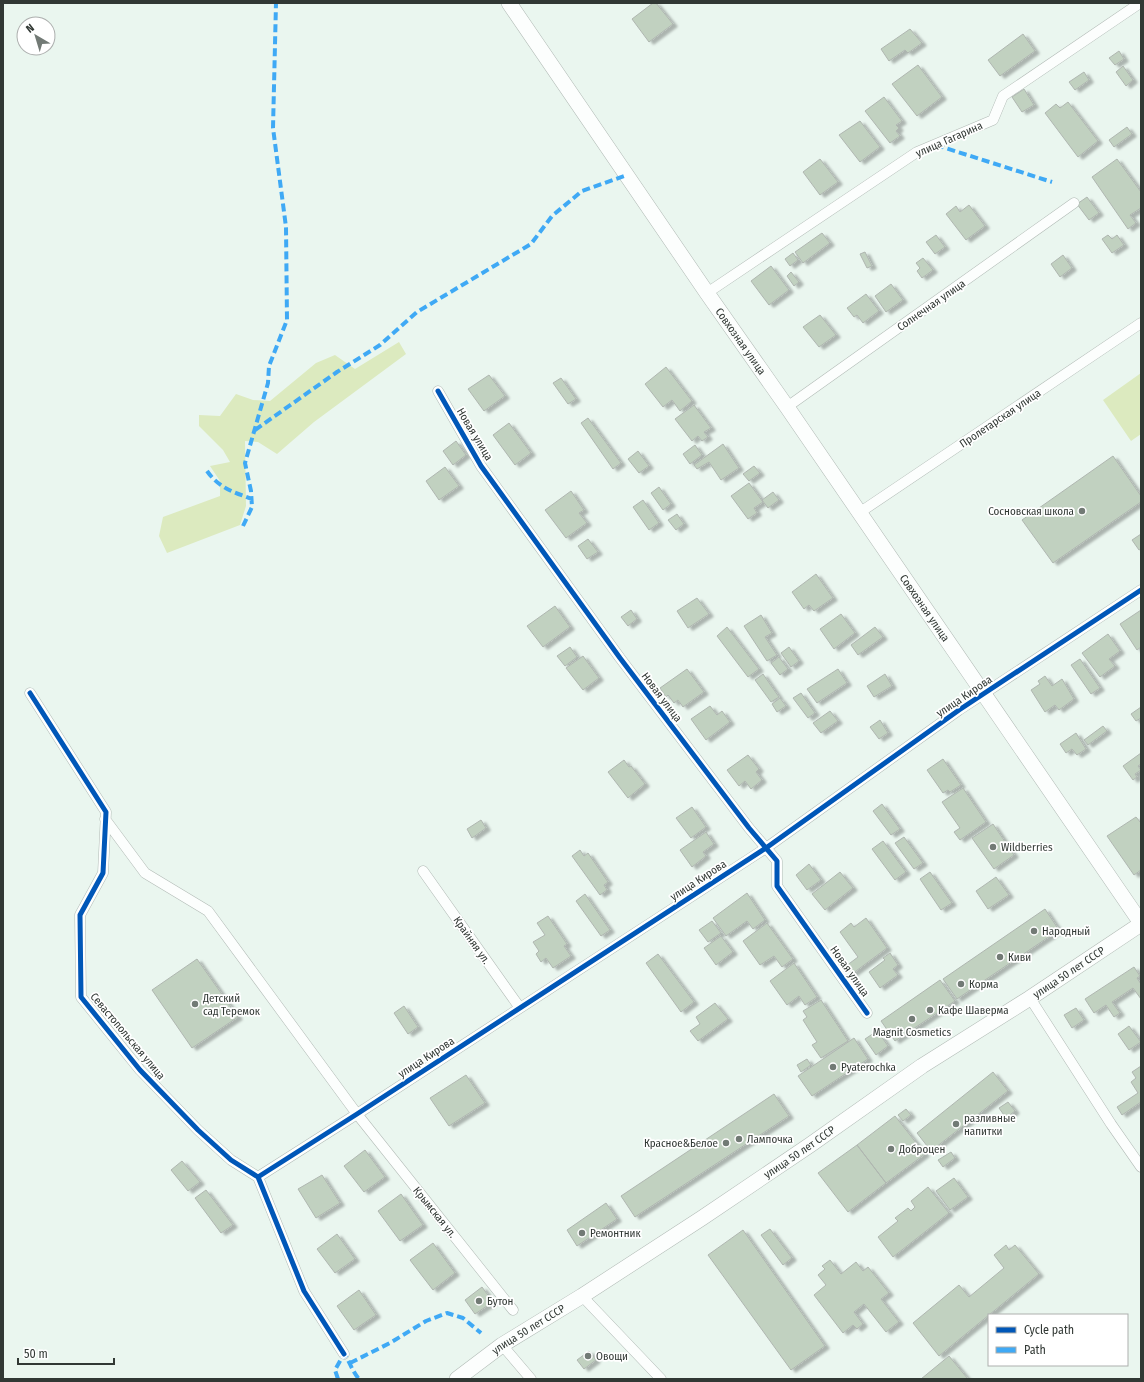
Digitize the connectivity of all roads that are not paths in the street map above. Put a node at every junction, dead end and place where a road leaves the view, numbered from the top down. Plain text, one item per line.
1 (510, 3) edge
2 (1140, 3) edge
3 (1074, 203) dead end
4 (707, 293) junction
5 (1141, 323) edge
6 (438, 391) dead end
7 (787, 407) junction
8 (859, 513) junction
9 (1141, 590) edge
10 (30, 693) dead end
11 (984, 693) junction
12 (105, 819) junction
13 (766, 848) junction
14 (423, 871) dead end
15 (1141, 924) edge
16 (1030, 998) junction
17 (520, 1008) junction
18 (868, 1013) dead end
19 (357, 1114) junction
20 (1141, 1167) edge
21 (258, 1177) junction
22 (582, 1296) junction
23 (513, 1310) dead end
24 (502, 1345) junction
25 (344, 1354) dead end
26 (457, 1379) edge
27 (531, 1379) edge
28 (661, 1379) edge

1 - 4 main road, Совхозная улица
2 - 4 street, улица Гагарина
3 - 7 street, Солнечная улица
4 - 7 main road, Совхозная улица
5 - 8 street, Пролетарская улица
6 - 13 street, Новая улица
7 - 8 main road, Совхозная улица
8 - 11 main road, Совхозная улица
9 - 11 street, улица Кирова
10 - 12 street, Севастопольская улица
11 - 13 street, улица Кирова
11 - 15 main road, Совхозная улица
12 - 19 street, Крымская ул.
12 - 21 street, Севастопольская улица
13 - 17 street, улица Кирова
13 - 18 street, Новая улица
14 - 17 street, Крайняя ул.
15 - 16 main road, улица 50 лет СССР
16 - 20 street
16 - 22 main road, улица 50 лет СССР
17 - 19 street, улица Кирова
19 - 21 street, улица Кирова
19 - 23 street, Крымская ул.
21 - 25 street
22 - 24 main road, улица 50 лет СССР
22 - 28 street
24 - 26 main road, улица 50 лет СССР
24 - 27 street

